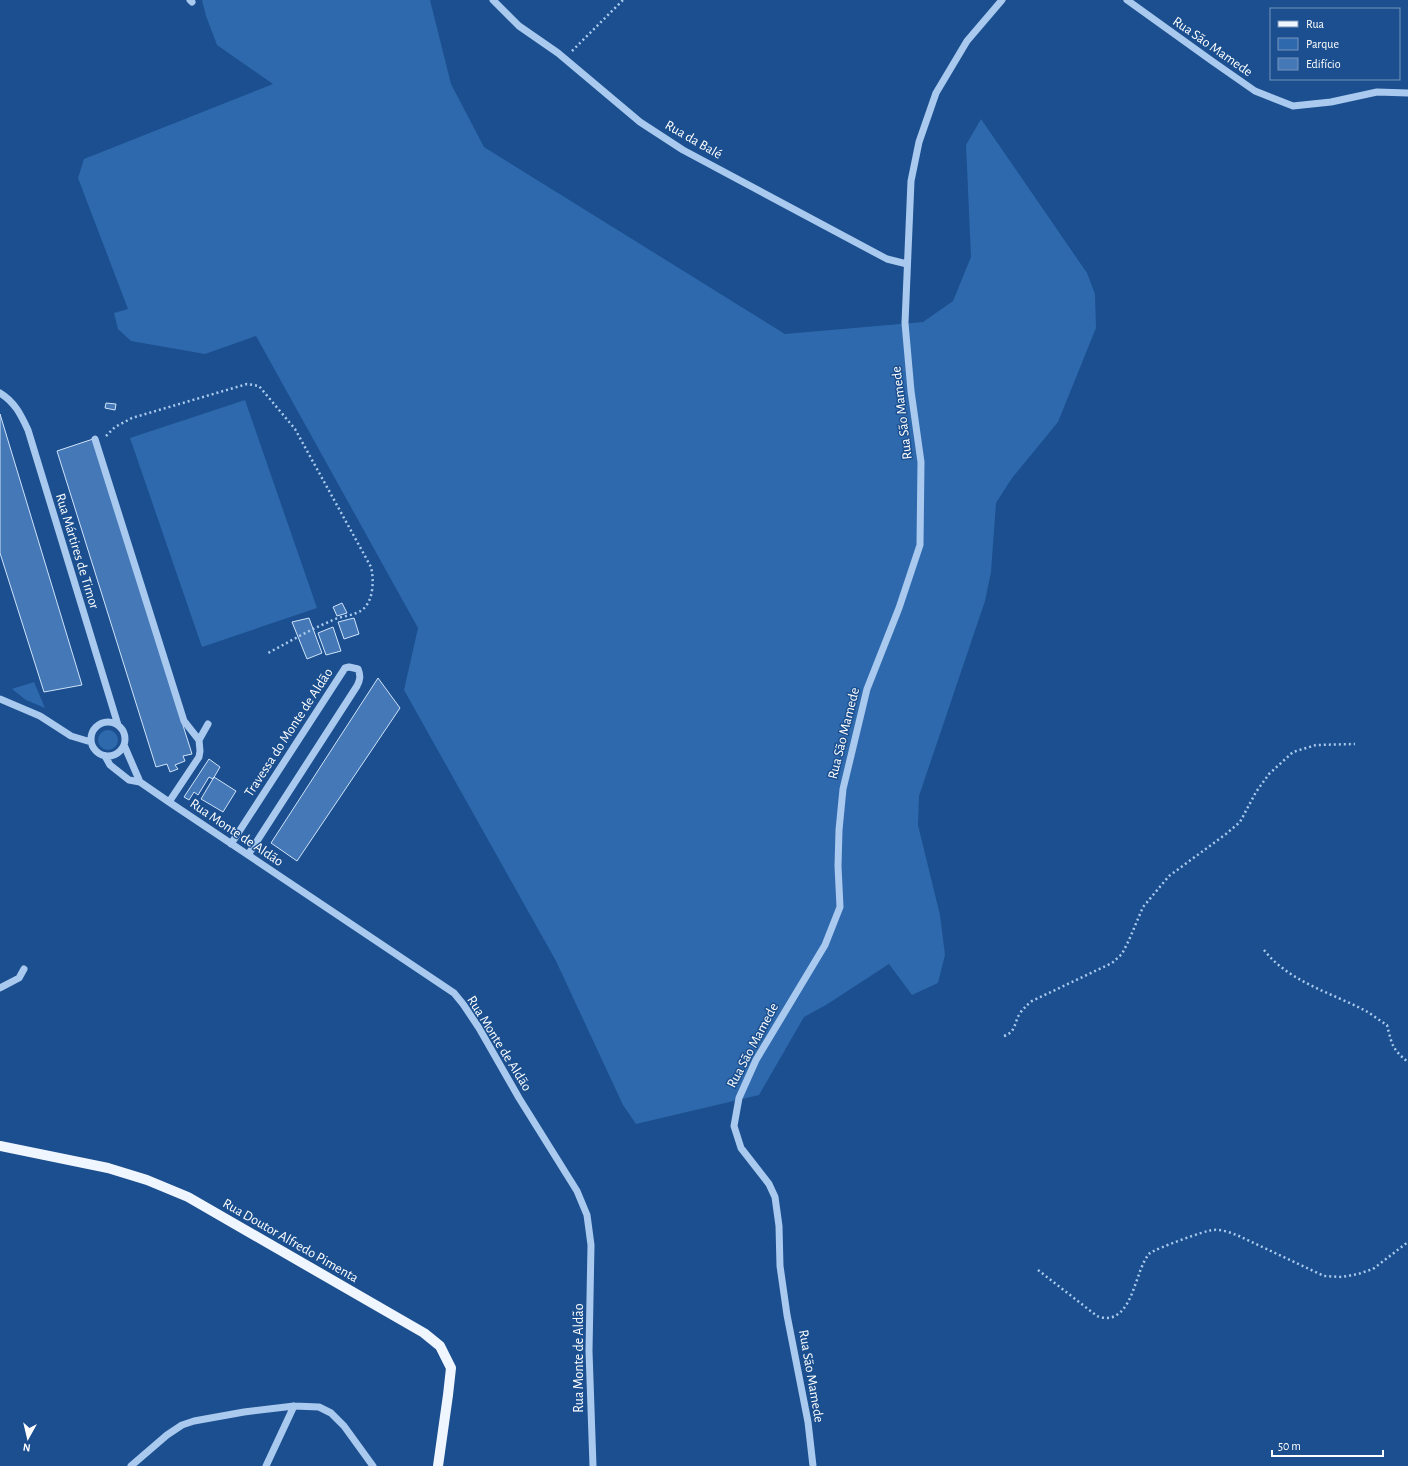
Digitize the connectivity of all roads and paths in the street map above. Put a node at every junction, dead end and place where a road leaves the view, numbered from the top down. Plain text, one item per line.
1 (493, 0) edge
2 (623, 0) edge
3 (1002, 0) edge
4 (1127, 0) edge
5 (565, 59) junction
6 (1408, 93) edge
7 (907, 264) junction
8 (0, 393) edge
9 (95, 439) dead end
10 (105, 440) dead end
11 (268, 653) dead end
12 (0, 699) edge
13 (208, 724) dead end
14 (118, 725) junction
15 (199, 740) junction
16 (91, 742) junction
17 (1355, 744) dead end
18 (124, 745) junction
19 (105, 756) junction
20 (140, 782) junction
21 (169, 802) junction
22 (231, 844) junction
23 (248, 855) junction
24 (1264, 950) dead end
25 (24, 969) dead end
26 (0, 988) edge
27 (1004, 1036) dead end
28 (1408, 1062) edge
29 (0, 1146) edge
30 (1408, 1242) edge
31 (1038, 1270) dead end
32 (294, 1406) junction
33 (132, 1466) edge
34 (266, 1466) edge
35 (373, 1466) edge
36 (438, 1466) edge
37 (593, 1466) edge
38 (812, 1466) edge

1 - 5 street, Rua da Balé
2 - 5 path
3 - 7 street, Rua São Mamede
4 - 6 street, Rua São Mamede
5 - 7 street, Rua da Balé
7 - 38 street, Rua São Mamede
8 - 14 street, Rua Mártires de Timor
9 - 15 street
10 - 11 path
12 - 16 street
13 - 15 street
14 - 16 street
14 - 18 street
15 - 21 street
16 - 19 street
17 - 27 path
18 - 19 street
18 - 20 street
19 - 20 street, Rua Monte de Aldão
20 - 21 street, Rua Monte de Aldão
21 - 22 street, Rua Monte de Aldão
22 - 23 street, Rua Monte de Aldão
22 - 23 street, Travessa do Monte de Aldão
23 - 37 street, Rua Monte de Aldão
24 - 28 path
25 - 26 street
29 - 36 main road, Rua Doutor Alfredo Pimenta
30 - 31 path
32 - 33 street
32 - 34 street
32 - 35 street

